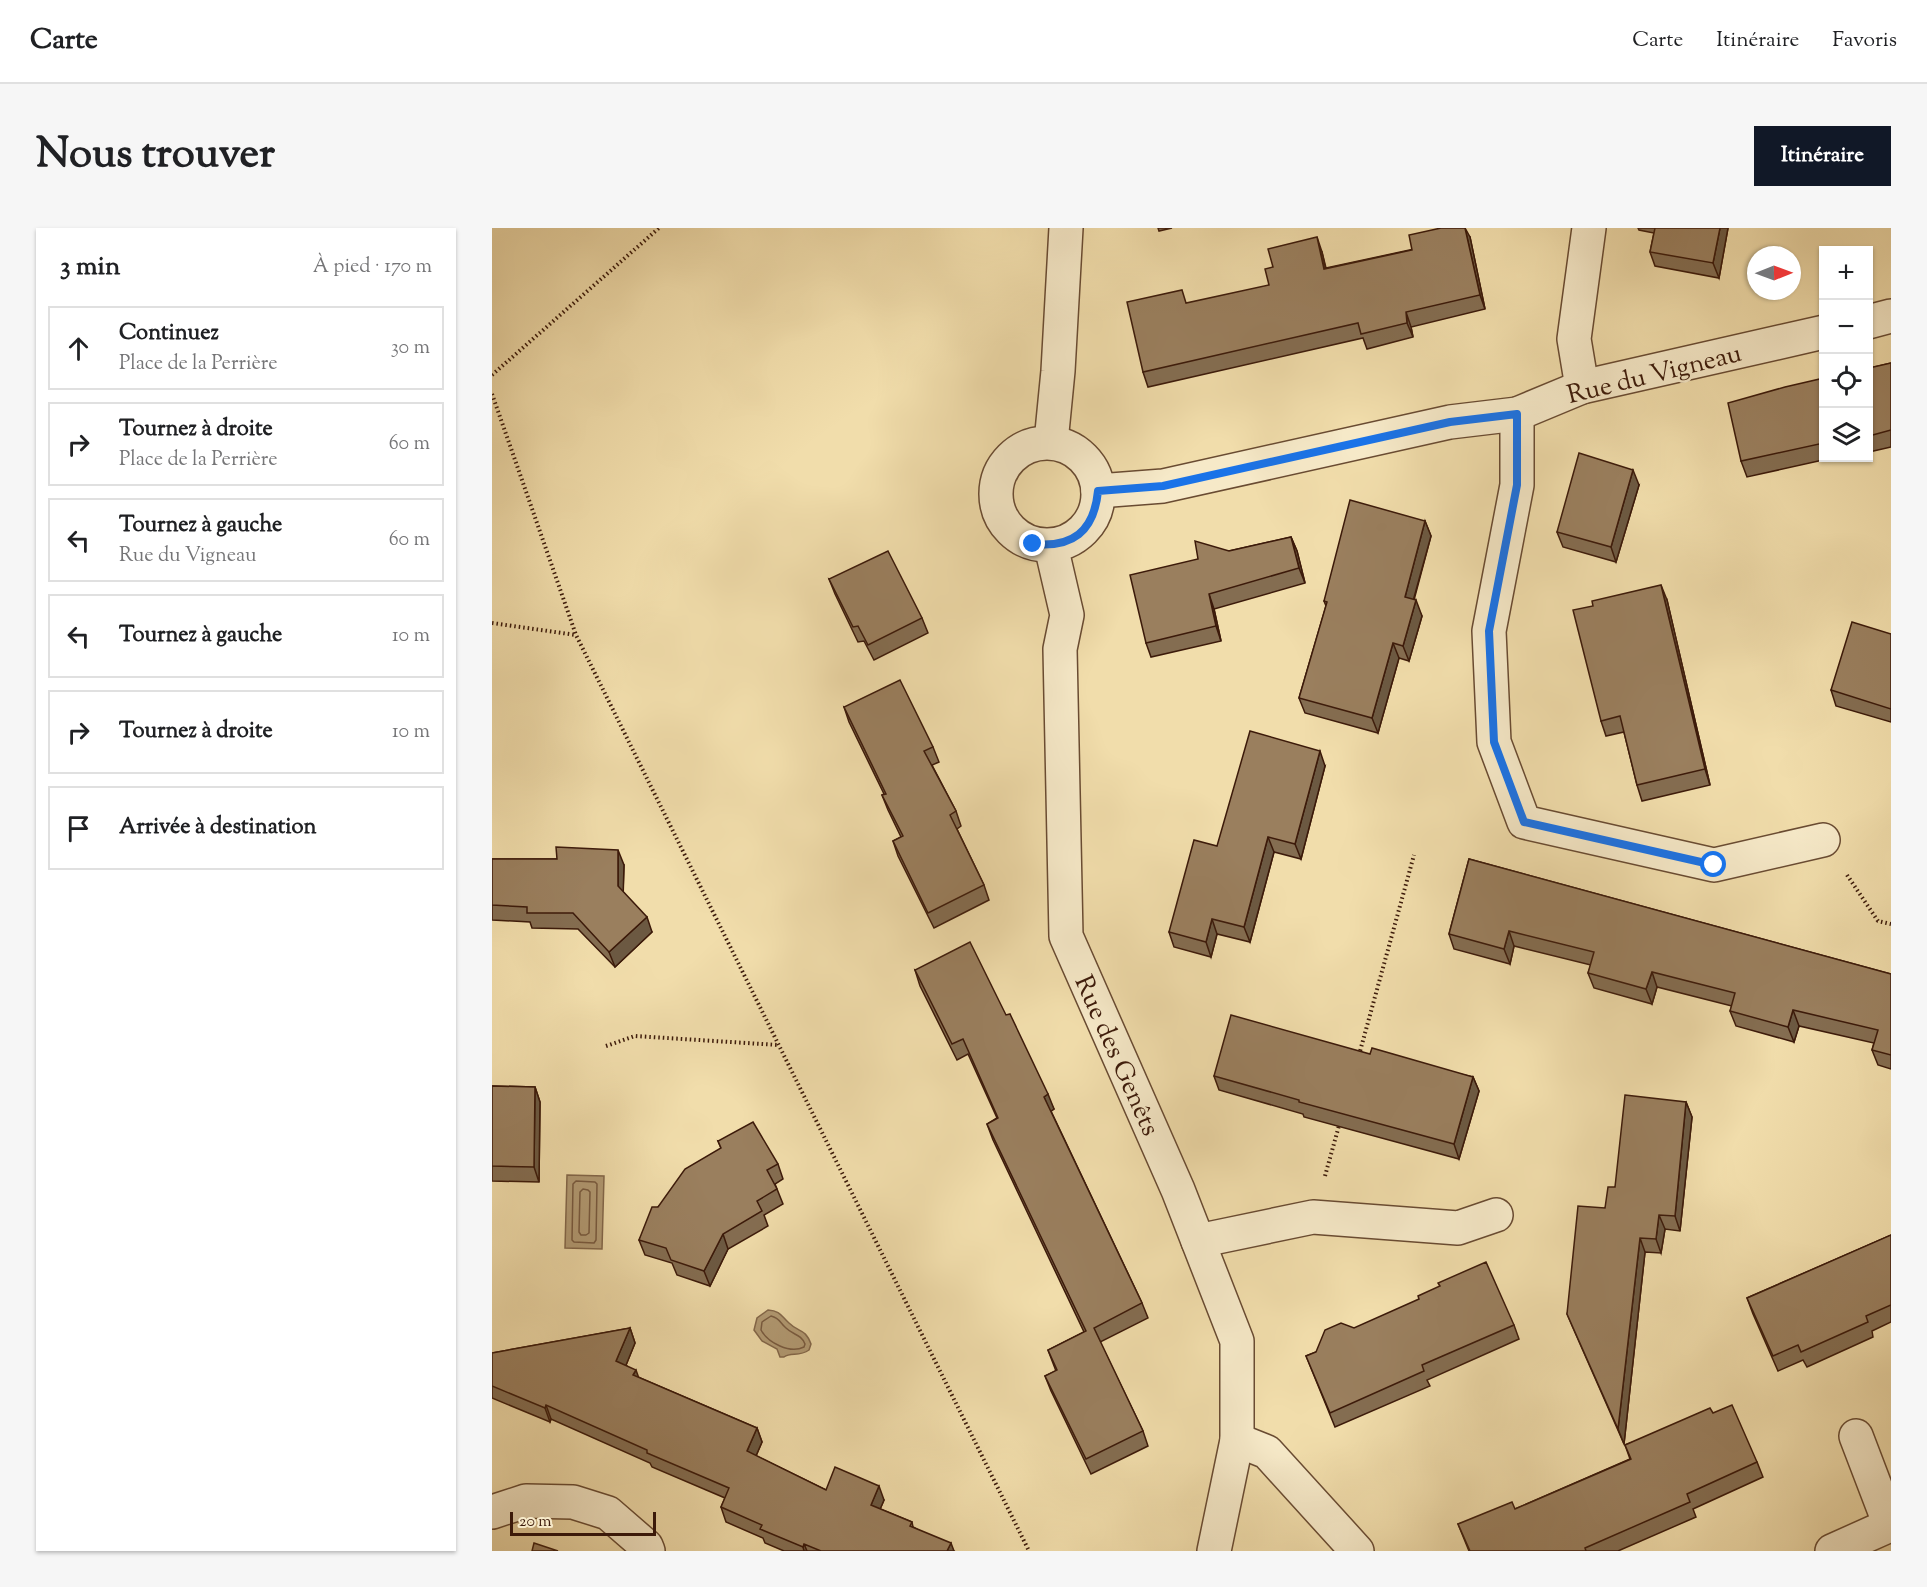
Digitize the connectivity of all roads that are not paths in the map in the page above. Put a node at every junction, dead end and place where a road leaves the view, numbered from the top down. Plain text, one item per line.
1 (1066, 228) edge
2 (1589, 228) edge
3 (1891, 316) edge
4 (1873, 321) edge
5 (1819, 333) edge
6 (1582, 387) junction
7 (1517, 414) junction
8 (1051, 442) junction
9 (1098, 491) junction
10 (1051, 546) junction
11 (1823, 840) road end
12 (1496, 1215) dead end
13 (1198, 1242) junction
14 (1856, 1436) dead end
15 (1237, 1440) junction
16 (492, 1512) edge
17 (648, 1551) edge
18 (1214, 1551) edge
19 (1357, 1551) edge
20 (1832, 1551) edge

1 - 8 street
2 - 6 street
3 - 4 street
5 - 6 street, Rue du Vigneau
6 - 7 street, Rue du Vigneau
7 - 9 street, Rue du Vigneau
7 - 11 street
8 - 9 street
8 - 10 street
9 - 10 street
10 - 13 street, Rue des Genêts
12 - 13 street
13 - 15 street, Rue des Genêts
14 - 20 street
15 - 18 street, Rue des Genêts
15 - 19 street
16 - 17 street

